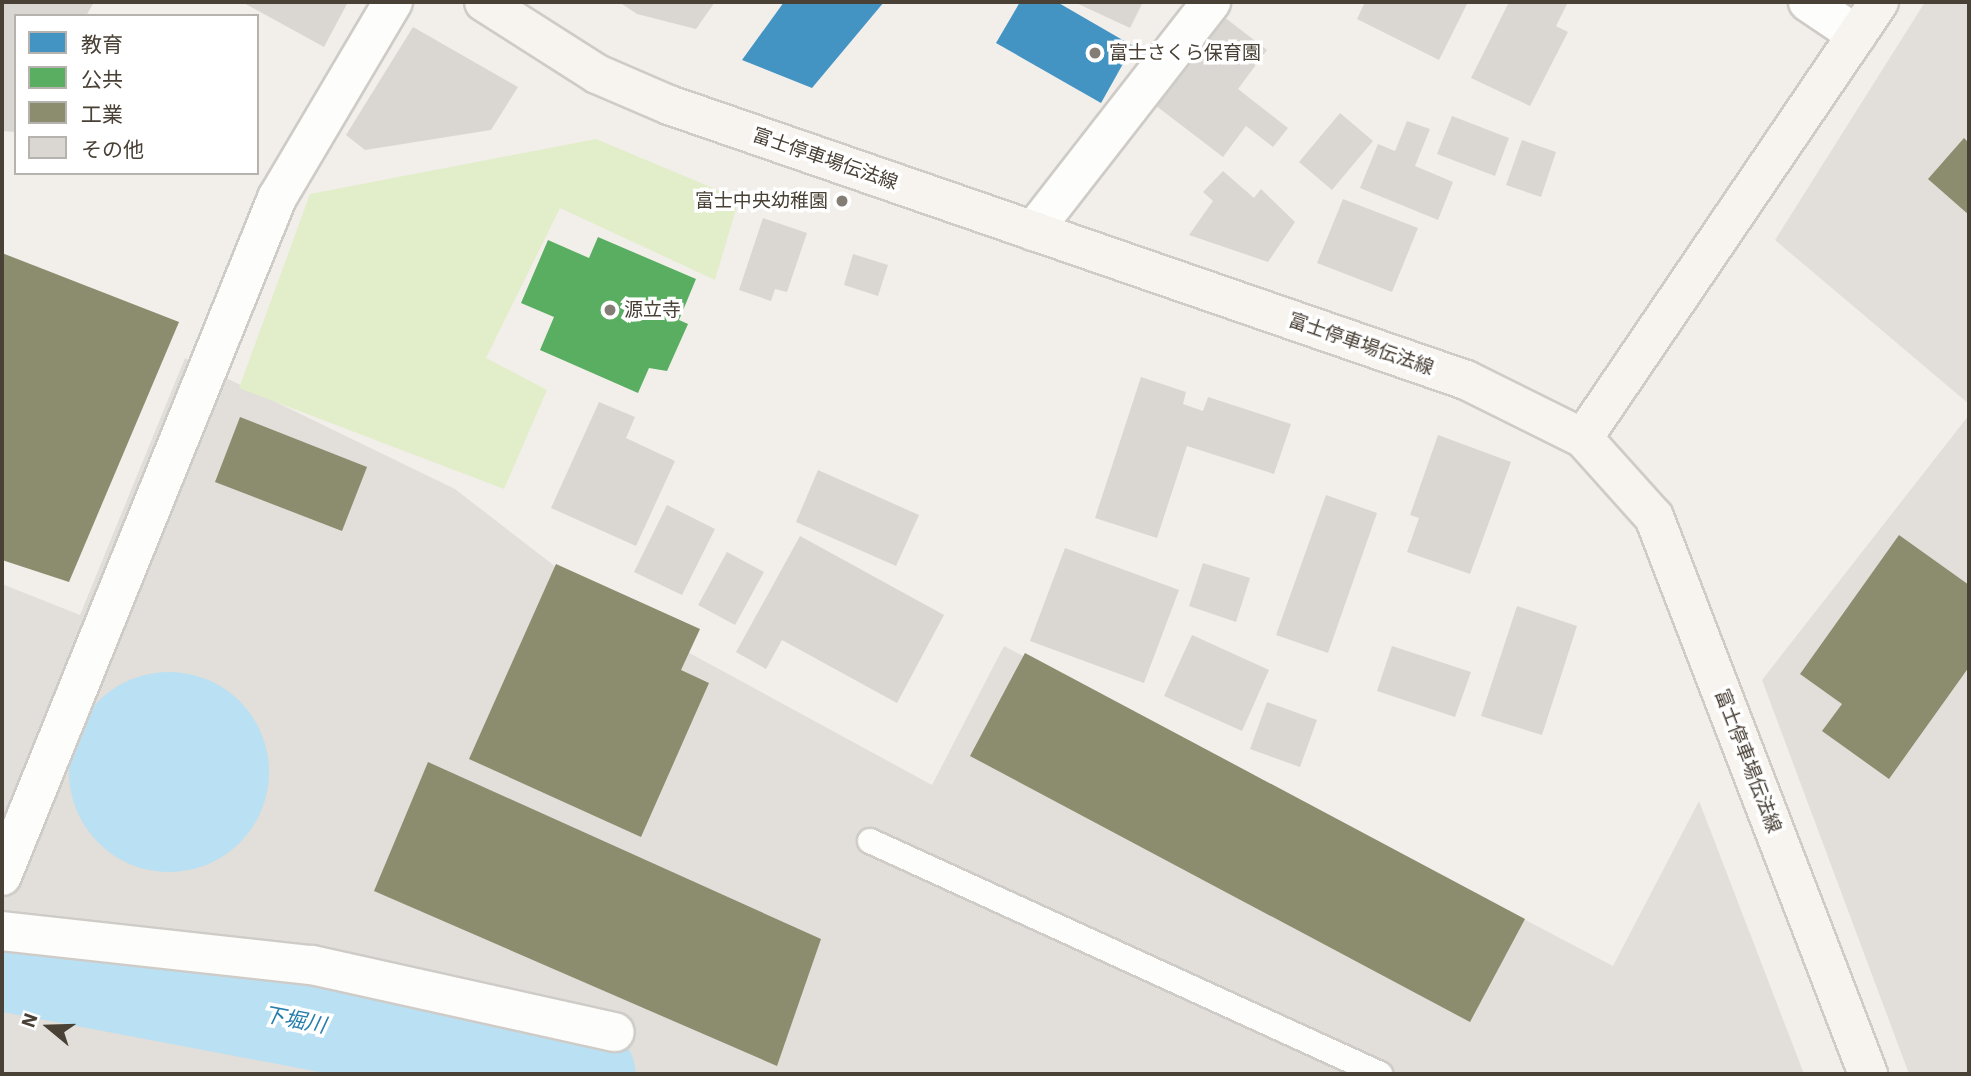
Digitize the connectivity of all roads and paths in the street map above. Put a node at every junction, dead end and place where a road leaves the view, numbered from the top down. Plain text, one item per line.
1 (393, 2) edge
2 (484, 2) edge
3 (1212, 2) edge
4 (1808, 2) edge
5 (1879, 2) edge
6 (1857, 35) junction
7 (1033, 231) junction
8 (1583, 438) junction
9 (870, 841) dead end
10 (2, 876) edge
11 (2, 931) edge
12 (614, 1032) dead end
13 (1380, 1074) edge
14 (1868, 1074) edge

1 - 10 street
2 - 7 main road, 富士停車場伝法線
3 - 7 street
4 - 6 street
5 - 6 main road
6 - 8 main road
7 - 8 main road, 富士停車場伝法線
8 - 14 main road, 富士停車場伝法線
9 - 13 lane
11 - 12 street

